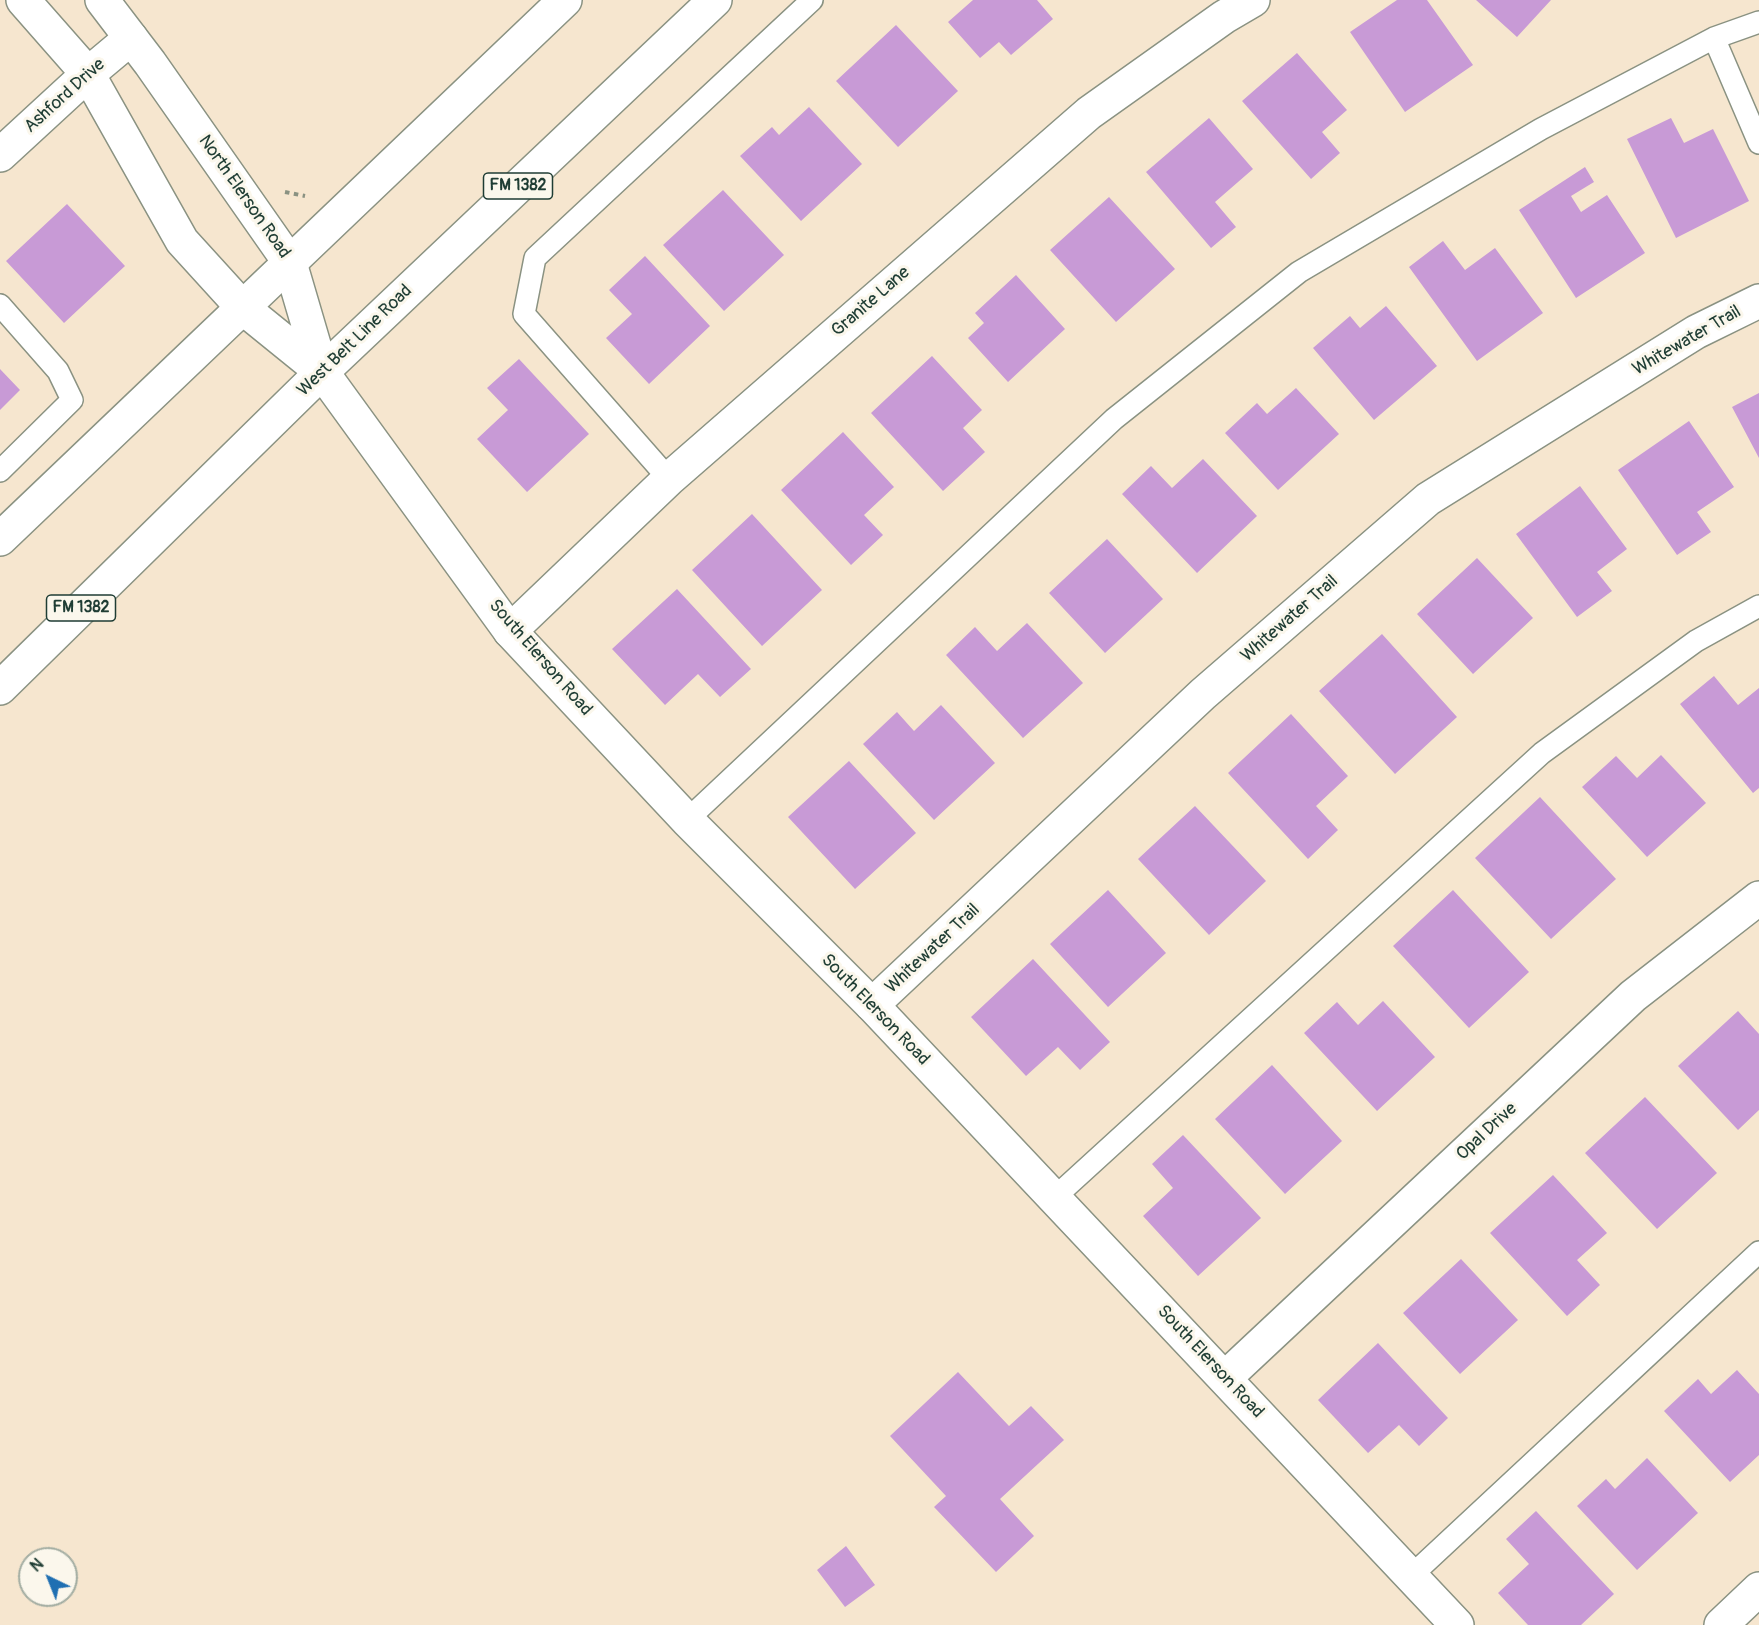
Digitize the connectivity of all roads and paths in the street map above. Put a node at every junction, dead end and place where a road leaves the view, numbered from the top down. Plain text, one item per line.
1 (23, 0) edge
2 (102, 0) edge
3 (565, 0) edge
4 (715, 0) edge
5 (812, 0) edge
6 (1253, 0) edge
7 (1759, 22) edge
8 (131, 38) junction
9 (1714, 38) junction
10 (88, 74) junction
11 (1759, 143) edge
12 (0, 155) edge
13 (290, 263) junction
14 (1759, 301) edge
15 (0, 305) edge
16 (243, 308) junction
17 (322, 372) junction
18 (0, 471) edge
19 (669, 479) junction
20 (0, 539) edge
21 (1759, 606) edge
22 (510, 631) junction
23 (0, 688) edge
24 (687, 820) junction
25 (1759, 898) edge
26 (872, 1005) junction
27 (1054, 1198) junction
28 (1759, 1252) edge
29 (1225, 1378) junction
30 (1411, 1576) junction
31 (1759, 1589) edge
32 (1457, 1625) edge
33 (1721, 1625) edge

1 - 10 street
2 - 8 street, North Elerson Road
3 - 13 street
4 - 17 street, West Belt Line Road / FM 1382
5 - 19 lane
6 - 19 street, Granite Lane
7 - 9 lane
8 - 10 street, Ashford Drive
8 - 13 street, North Elerson Road
9 - 11 lane
9 - 24 lane
10 - 12 street, Ashford Drive
10 - 16 street
13 - 16 street
13 - 17 street, North Elerson Road
14 - 26 street, Whitewater Trail
15 - 18 lane
16 - 17 street
16 - 20 street
17 - 22 street, South Elerson Road
17 - 23 street, West Belt Line Road / FM 1382
19 - 22 street, Granite Lane
21 - 27 lane
22 - 24 street, South Elerson Road
24 - 26 street, South Elerson Road
25 - 29 street, Opal Drive
26 - 27 street, South Elerson Road
27 - 29 street, South Elerson Road
28 - 30 lane
29 - 30 street, South Elerson Road
30 - 32 street, South Elerson Road
31 - 33 street

